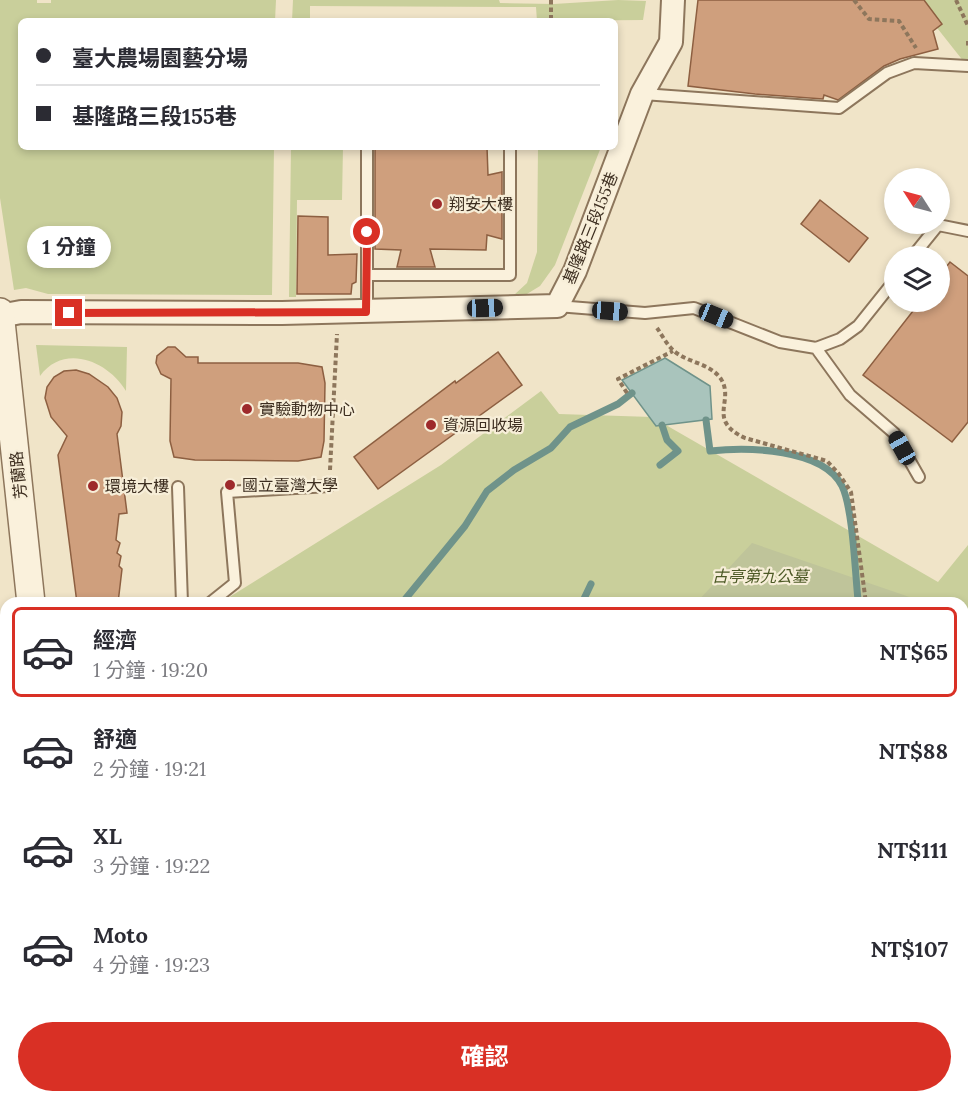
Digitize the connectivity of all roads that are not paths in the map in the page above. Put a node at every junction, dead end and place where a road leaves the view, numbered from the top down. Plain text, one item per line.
1 (673, 0) edge
2 (968, 66) edge
3 (642, 94) junction
4 (367, 150) edge
5 (510, 150) edge
6 (968, 231) edge
7 (921, 246) edge
8 (367, 275) junction
9 (884, 294) edge
10 (557, 306) junction
11 (366, 312) junction
12 (0, 314) edge
13 (816, 348) junction
14 (919, 477) dead end
15 (329, 486) road end
16 (178, 487) dead end
17 (30, 597) edge
18 (182, 597) edge
19 (218, 597) edge

1 - 3 street, 基隆路三段155巷
2 - 3 lane
3 - 10 street, 基隆路三段155巷
4 - 8 lane
5 - 8 lane
6 - 7 lane
8 - 11 lane
9 - 13 lane
10 - 11 street
10 - 13 lane
11 - 12 street
12 - 17 street, 芳蘭路
13 - 14 lane
15 - 19 lane
16 - 18 lane

